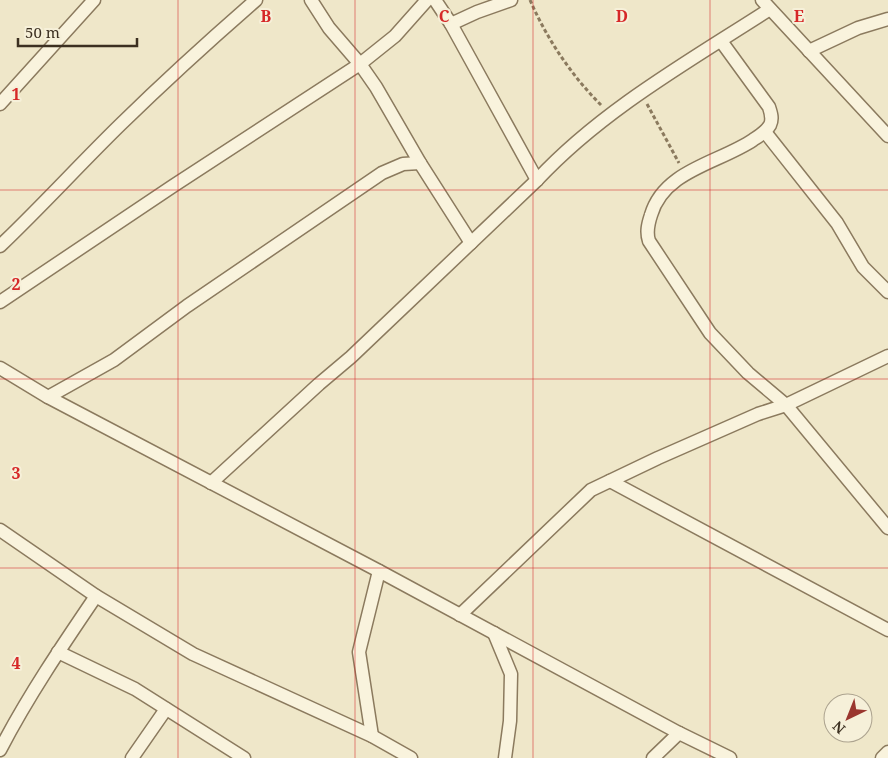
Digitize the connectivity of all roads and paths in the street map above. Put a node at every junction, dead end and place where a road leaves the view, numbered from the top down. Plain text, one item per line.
1 (94, 0) edge
2 (256, 0) edge
3 (311, 0) edge
4 (427, 0) edge
5 (435, 0) edge
6 (511, 0) edge
7 (530, 0) edge
8 (766, 4) edge
9 (888, 19) edge
10 (451, 24) junction
11 (721, 41) junction
12 (809, 51) junction
13 (360, 64) junction
14 (641, 93) junction
15 (0, 104) edge
16 (611, 114) junction
17 (765, 132) junction
18 (888, 136) edge
19 (420, 163) junction
20 (686, 174) junction
21 (537, 180) junction
22 (471, 243) junction
23 (0, 246) edge
24 (888, 292) edge
25 (0, 302) edge
26 (888, 356) edge
27 (0, 368) edge
28 (48, 396) junction
29 (786, 405) junction
30 (610, 481) junction
31 (212, 483) junction
32 (888, 528) edge
33 (0, 530) edge
34 (379, 571) junction
35 (96, 596) junction
36 (460, 615) junction
37 (888, 630) edge
38 (494, 633) junction
39 (58, 652) junction
40 (166, 709) junction
41 (679, 733) junction
42 (372, 736) junction
43 (0, 750) edge
44 (888, 752) edge
45 (132, 758) edge
46 (244, 758) edge
47 (411, 758) edge
48 (505, 758) edge
49 (654, 758) edge
50 (730, 758) edge
51 (882, 758) edge

1 - 15 street
2 - 23 street
3 - 13 street
4 - 13 street
5 - 10 street
6 - 10 street
7 - 16 path
8 - 11 street
8 - 12 street
9 - 12 street
10 - 21 street
11 - 14 street
11 - 17 street
12 - 18 street
13 - 19 street
13 - 25 street
14 - 16 street
14 - 20 path
16 - 21 street
17 - 20 street
17 - 24 street
19 - 22 street
19 - 28 street
20 - 29 street
21 - 22 street
22 - 31 street
26 - 29 street
27 - 28 street
28 - 31 street
29 - 30 street
29 - 32 street
30 - 36 street
30 - 37 street
31 - 34 street
33 - 35 street
34 - 36 street
34 - 42 street
35 - 39 street
35 - 42 street
36 - 38 street
38 - 41 street
38 - 48 street
39 - 40 street
39 - 43 street
40 - 45 street
40 - 46 street
41 - 49 street
41 - 50 street
42 - 47 street
44 - 51 street

